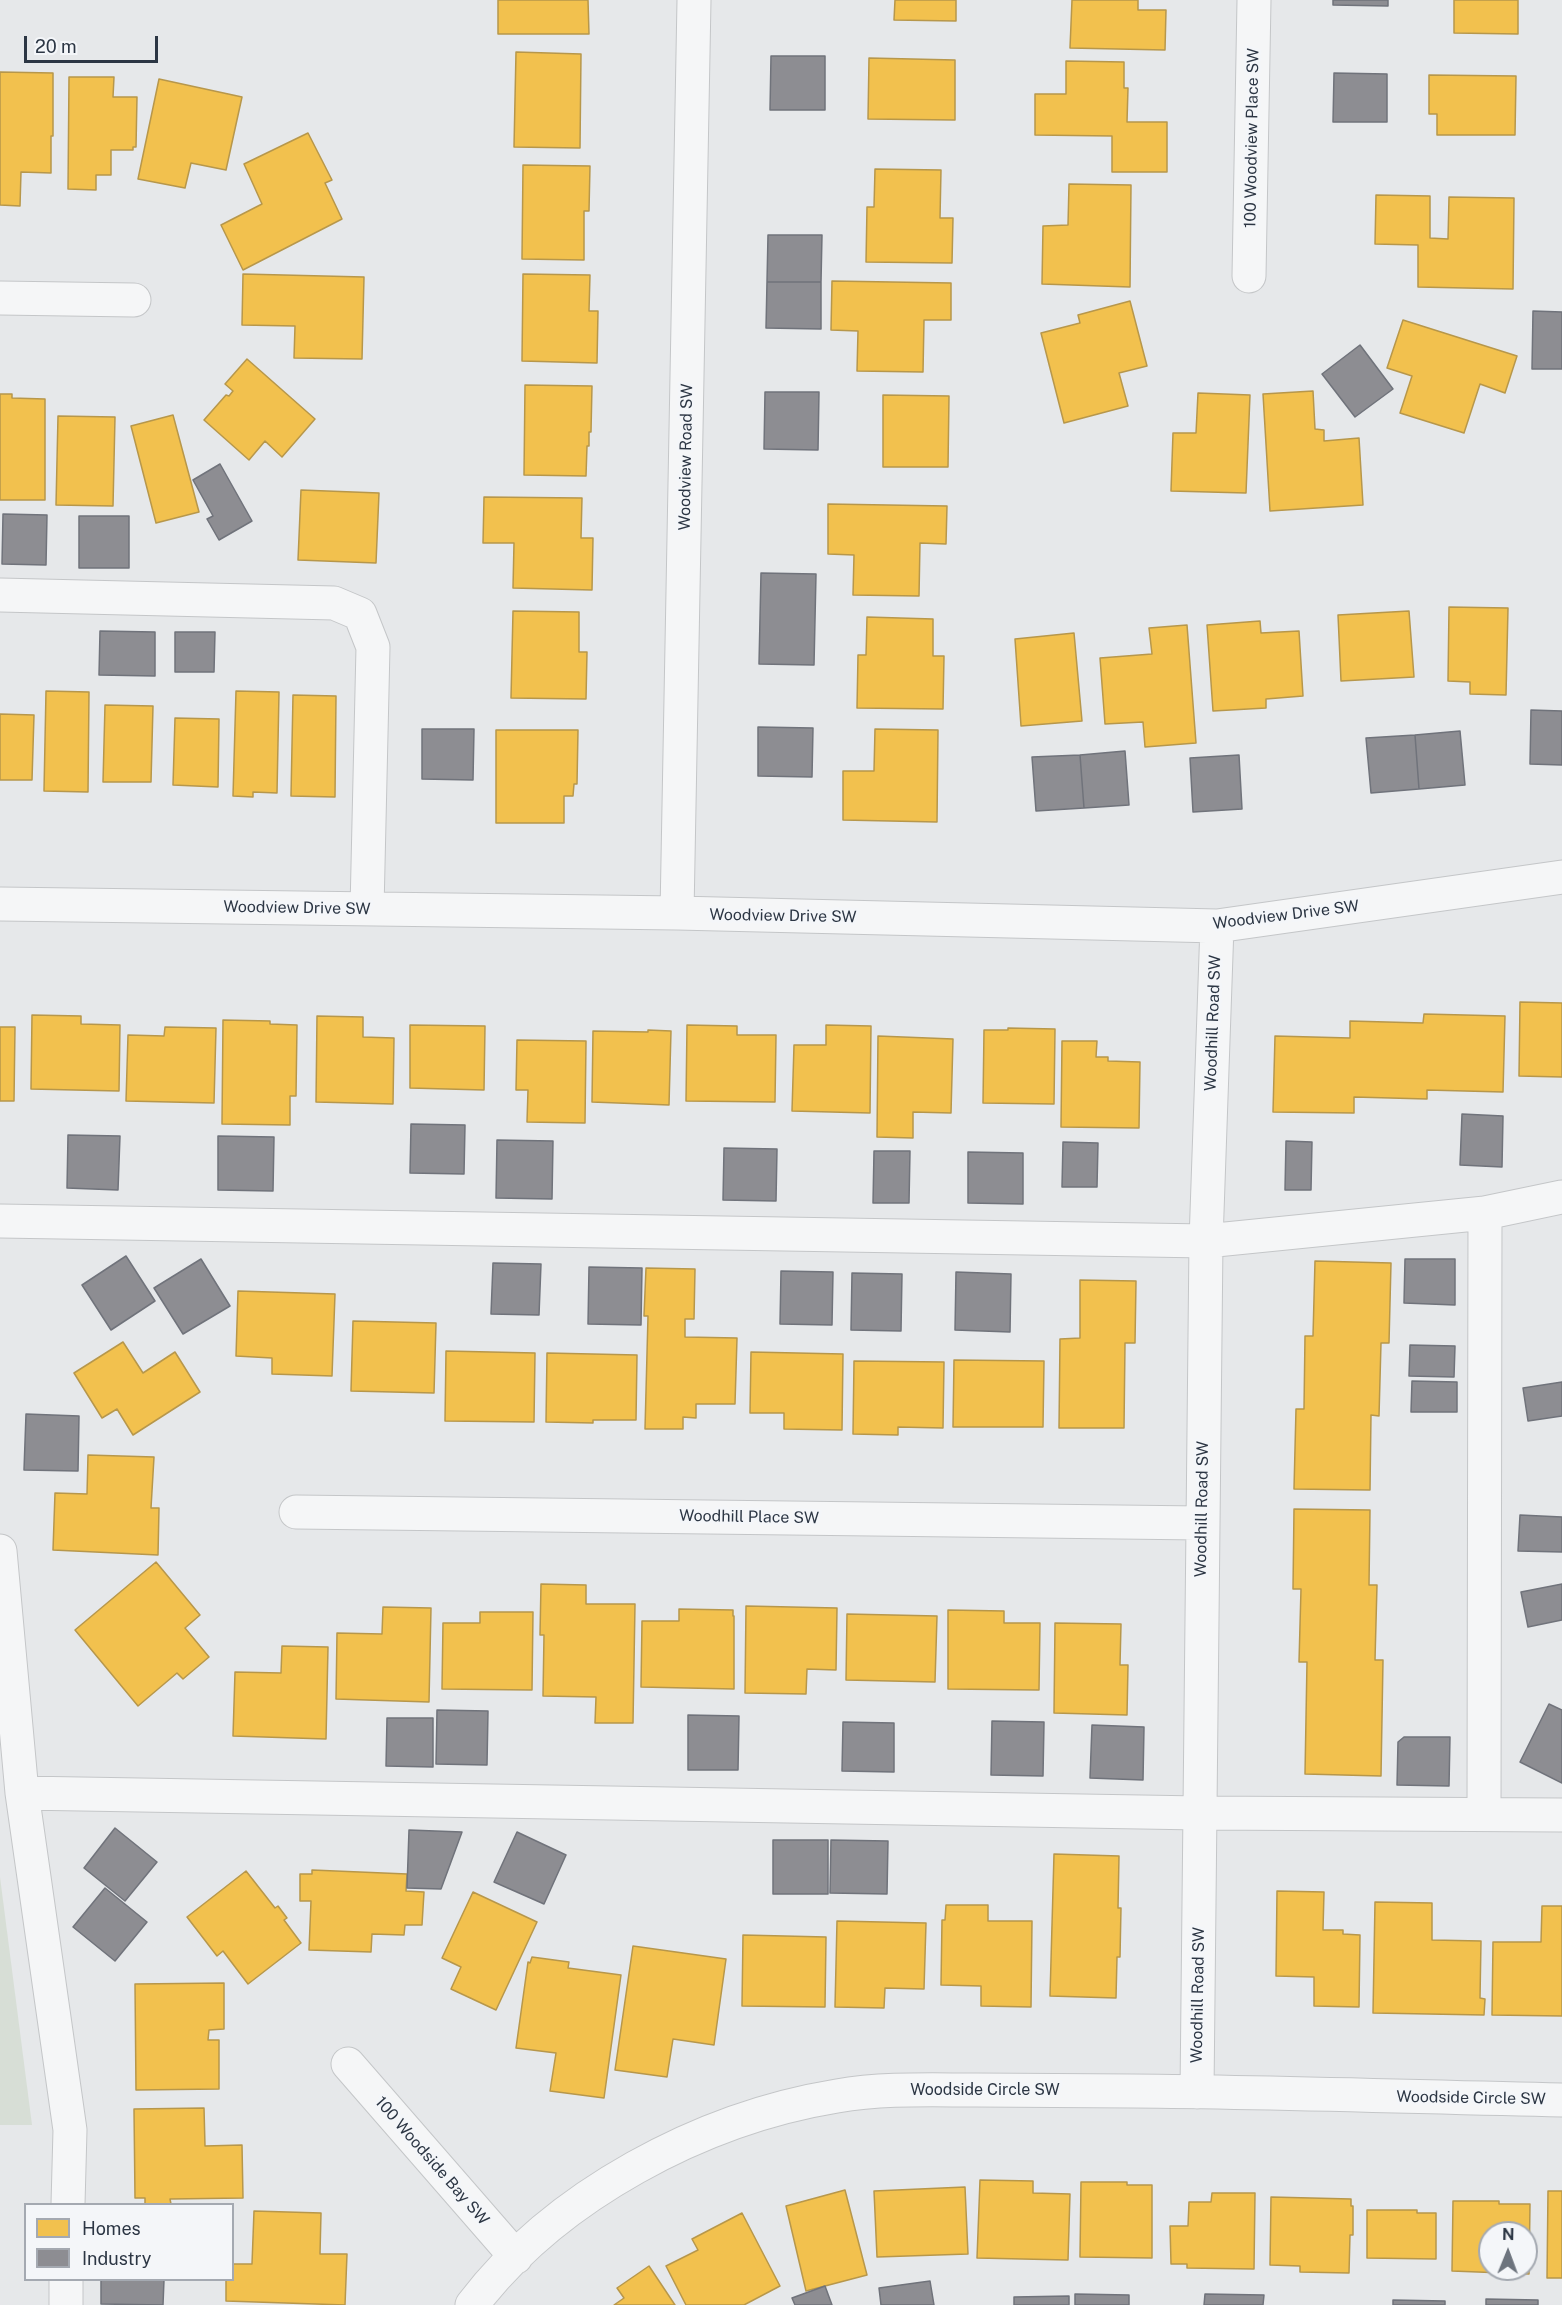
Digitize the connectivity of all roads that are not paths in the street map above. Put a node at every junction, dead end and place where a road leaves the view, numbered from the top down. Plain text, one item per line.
1 (694, 0) edge
2 (1254, 0) edge
3 (1249, 276) dead end
4 (0, 298) edge
5 (134, 300) dead end
6 (0, 595) edge
7 (1562, 877) edge
8 (0, 904) edge
9 (367, 909) junction
10 (677, 913) junction
11 (1217, 926) junction
12 (1562, 1197) edge
13 (1485, 1213) junction
14 (0, 1221) edge
15 (1206, 1241) junction
16 (296, 1512) dead end
17 (1201, 1523) junction
18 (0, 1551) edge
19 (22, 1793) junction
20 (1200, 1813) junction
21 (1484, 1813) junction
22 (1562, 1815) edge
23 (348, 2064) dead end
24 (1197, 2092) junction
25 (1562, 2100) edge
26 (68, 2203) edge
27 (516, 2257) junction
28 (66, 2281) edge
29 (66, 2305) edge
30 (472, 2305) edge

1 - 10 street, Woodview Road SW
2 - 3 street, 100 Woodview Place SW
4 - 5 street
6 - 9 street
7 - 11 street, Woodview Drive SW
8 - 9 street, Woodview Drive SW
9 - 10 street, Woodview Drive SW
10 - 11 street, Woodview Drive SW
11 - 15 street, Woodhill Road SW
12 - 13 street
13 - 15 street
13 - 21 street
14 - 15 street
15 - 17 street, Woodhill Road SW
16 - 17 street, Woodhill Place SW
17 - 20 street, Woodhill Road SW
18 - 19 street
19 - 20 street
19 - 26 street
20 - 21 street
20 - 24 street, Woodhill Road SW
21 - 22 street
23 - 27 street, 100 Woodside Bay SW
24 - 25 street, Woodside Circle SW
24 - 27 street, Woodside Circle SW
27 - 30 street, Woodside Circle SW
28 - 29 street

